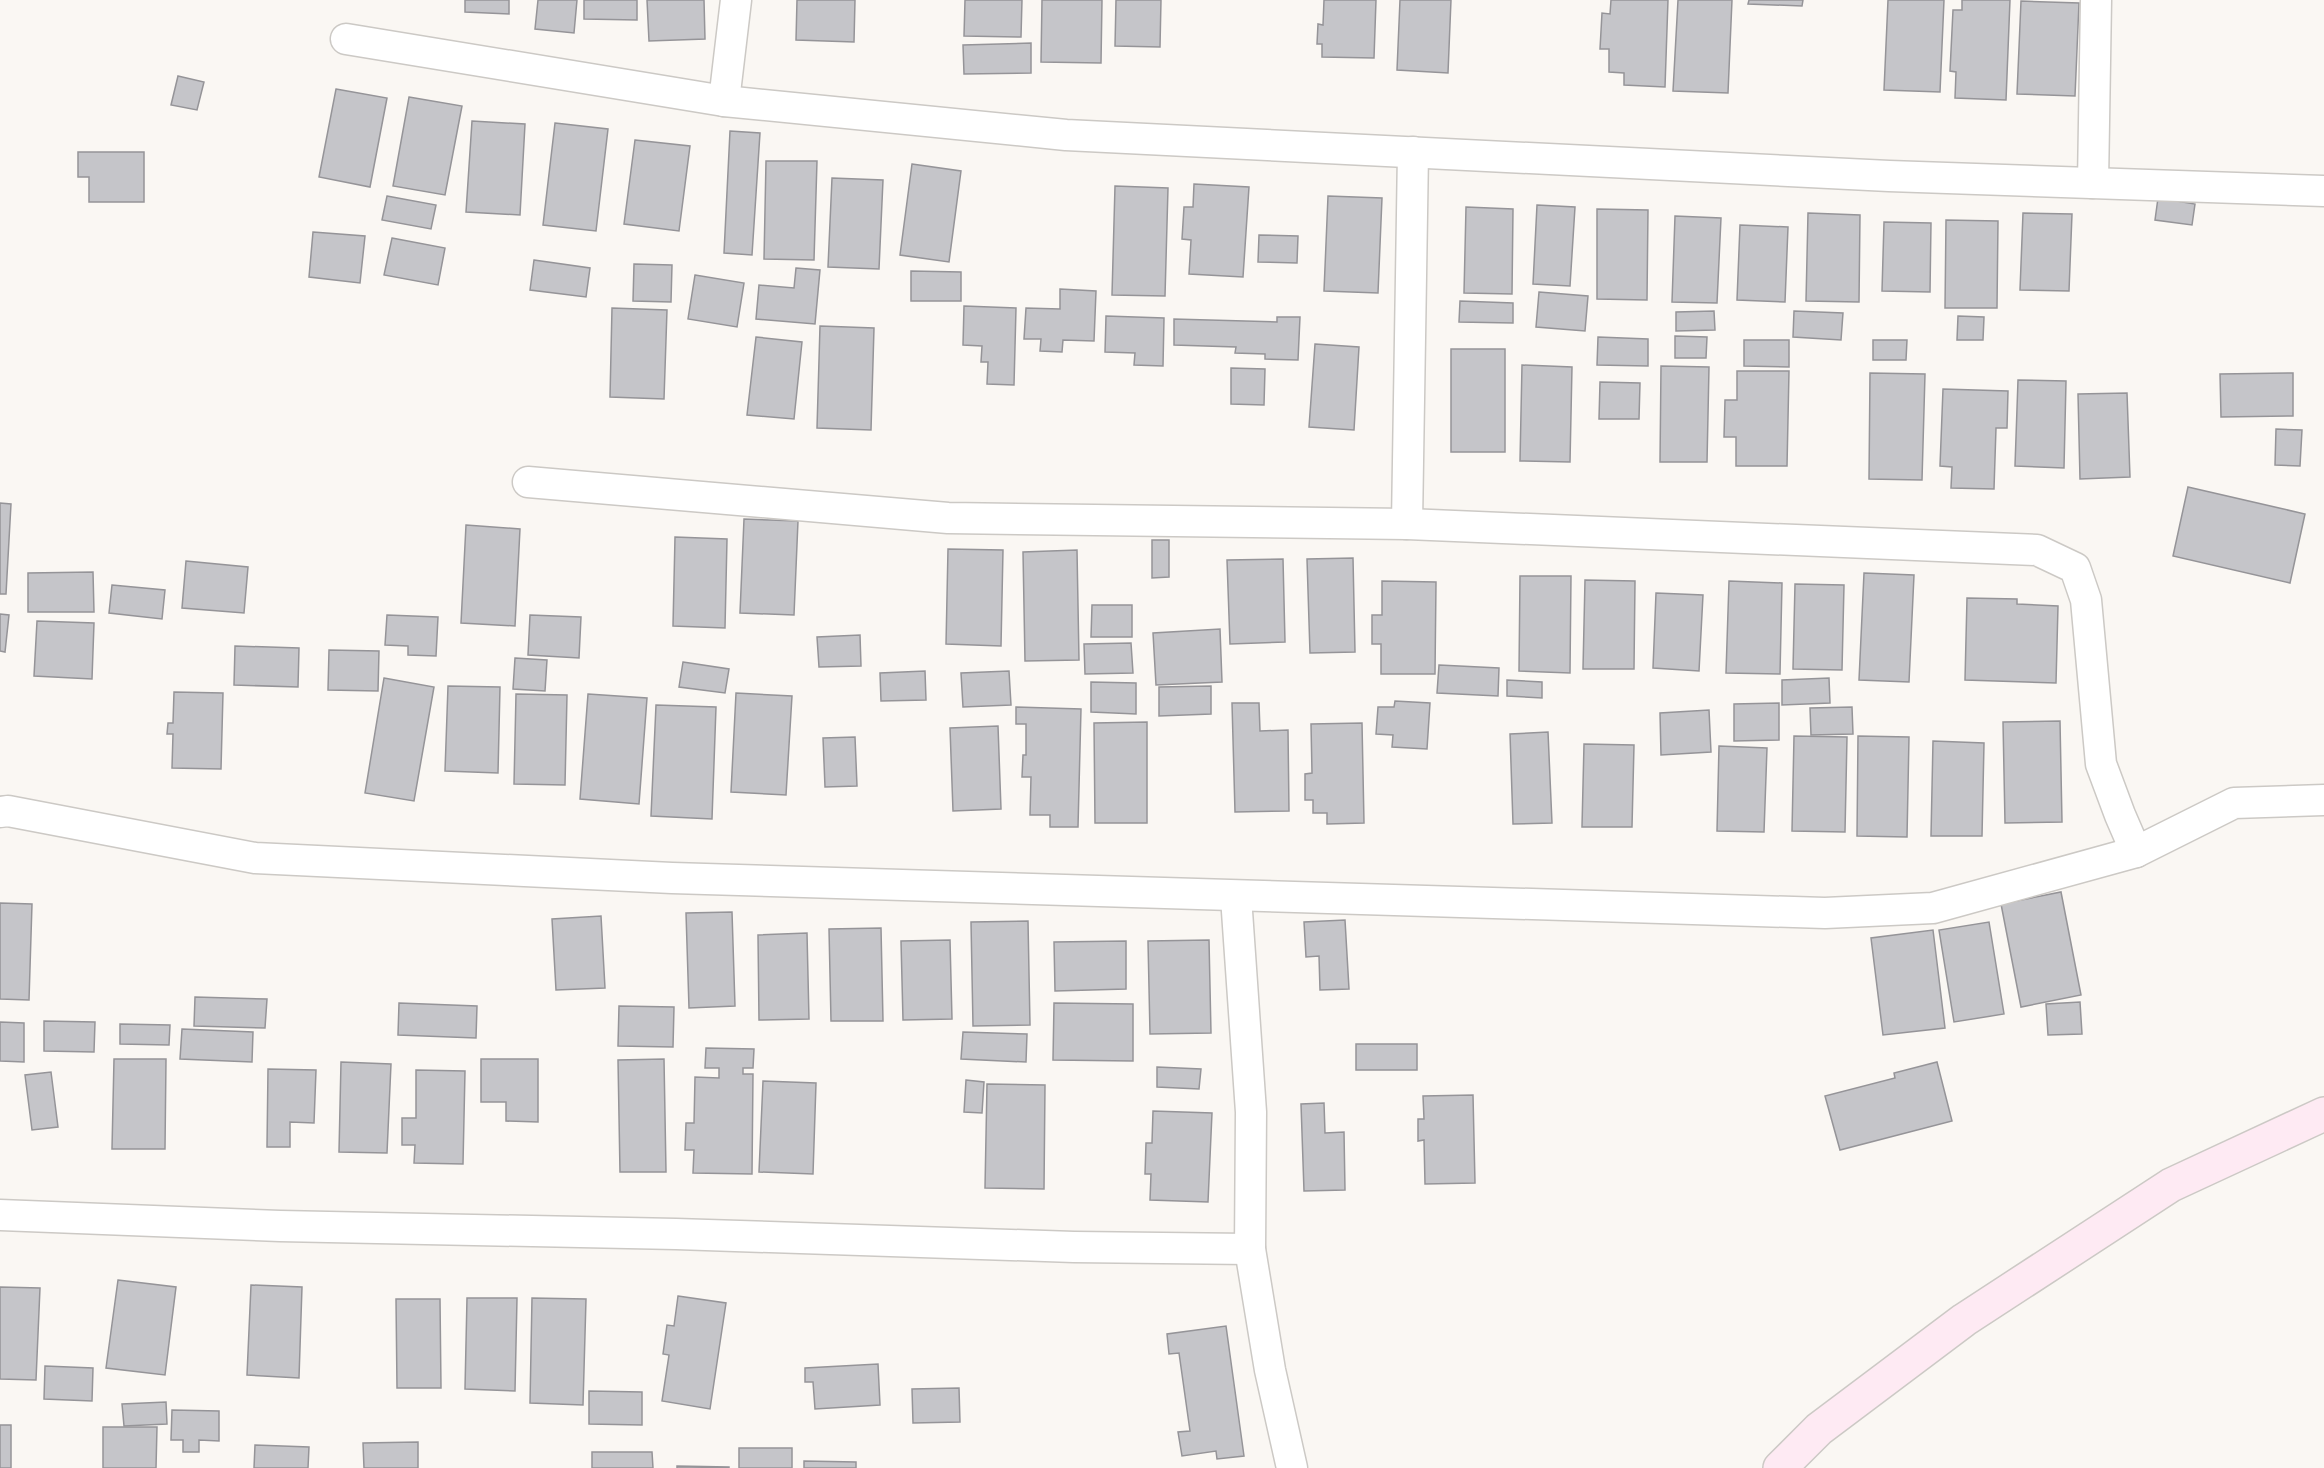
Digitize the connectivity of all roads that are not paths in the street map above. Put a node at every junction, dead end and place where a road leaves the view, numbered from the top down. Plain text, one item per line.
1 (736, 0) edge
2 (2096, 0) edge
3 (346, 39) dead end
4 (724, 101) junction
5 (1413, 152) junction
6 (2093, 183) junction
7 (2324, 191) edge
8 (528, 482) dead end
9 (1407, 524) junction
10 (2324, 800) edge
11 (0, 812) edge
12 (2136, 852) junction
13 (1236, 897) junction
14 (2324, 1114) edge
15 (0, 1215) edge
16 (1250, 1249) junction
17 (1292, 1468) edge
18 (1780, 1468) edge

1 - 4 street
2 - 6 street
3 - 4 street
4 - 5 street
5 - 6 street
5 - 9 street
6 - 7 street
8 - 9 street
9 - 12 street
10 - 12 street
11 - 13 street
12 - 13 street
13 - 16 street
14 - 18 main road
15 - 16 street
16 - 17 street

